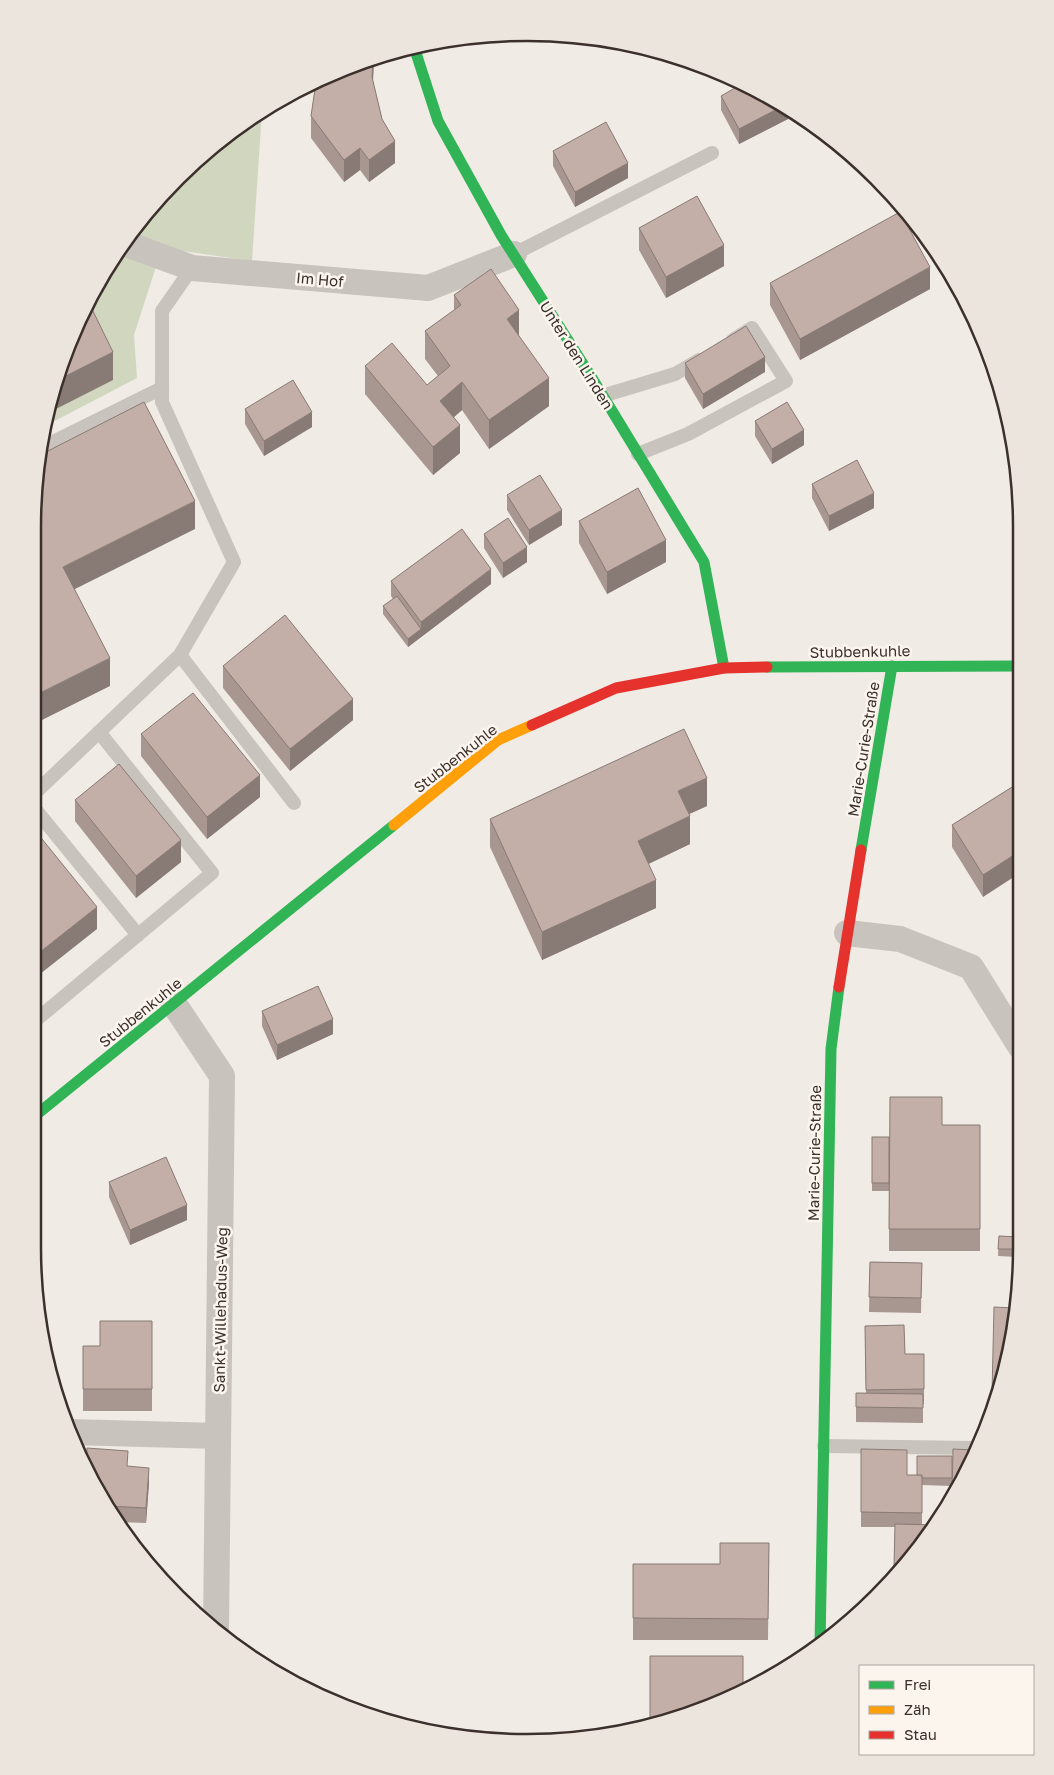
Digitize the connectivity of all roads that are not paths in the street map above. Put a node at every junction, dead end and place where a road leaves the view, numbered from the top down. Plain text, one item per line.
1 (416, 55) edge
2 (712, 153) dead end
3 (132, 245) edge
4 (514, 254) junction
5 (192, 268) junction
6 (162, 388) junction
7 (602, 396) junction
8 (49, 444) edge
9 (638, 454) junction
10 (180, 655) junction
11 (892, 666) junction
12 (1013, 666) edge
13 (724, 668) junction
14 (99, 732) junction
15 (41, 787) edge
16 (294, 803) dead end
17 (41, 816) edge
18 (848, 933) junction
19 (138, 935) junction
20 (174, 1004) junction
21 (41, 1016) edge
22 (1013, 1035) edge
23 (41, 1111) edge
24 (77, 1432) edge
25 (218, 1436) junction
26 (824, 1446) junction
27 (970, 1448) edge
28 (216, 1621) edge
29 (820, 1635) edge

1 - 4 street, Unter den Linden
2 - 4 lane
3 - 5 street, Im Hof
4 - 5 street, Im Hof
4 - 7 street, Unter den Linden
5 - 6 lane
6 - 8 lane
6 - 10 lane
7 - 9 street, Unter den Linden
7 - 9 lane
9 - 13 street, Unter den Linden
10 - 14 lane
10 - 16 lane
11 - 12 street, Stubbenkuhle
11 - 13 street, Stubbenkuhle
11 - 18 street, Marie-Curie-Straße
13 - 20 street, Stubbenkuhle
14 - 15 lane
14 - 19 lane
17 - 19 lane
18 - 22 street
18 - 26 street, Marie-Curie-Straße
19 - 21 lane
20 - 23 street, Stubbenkuhle
20 - 25 street, Sankt-Willehadus-Weg
24 - 25 street
25 - 28 street, Sankt-Willehadus-Weg
26 - 27 lane
26 - 29 street, Marie-Curie-Straße

